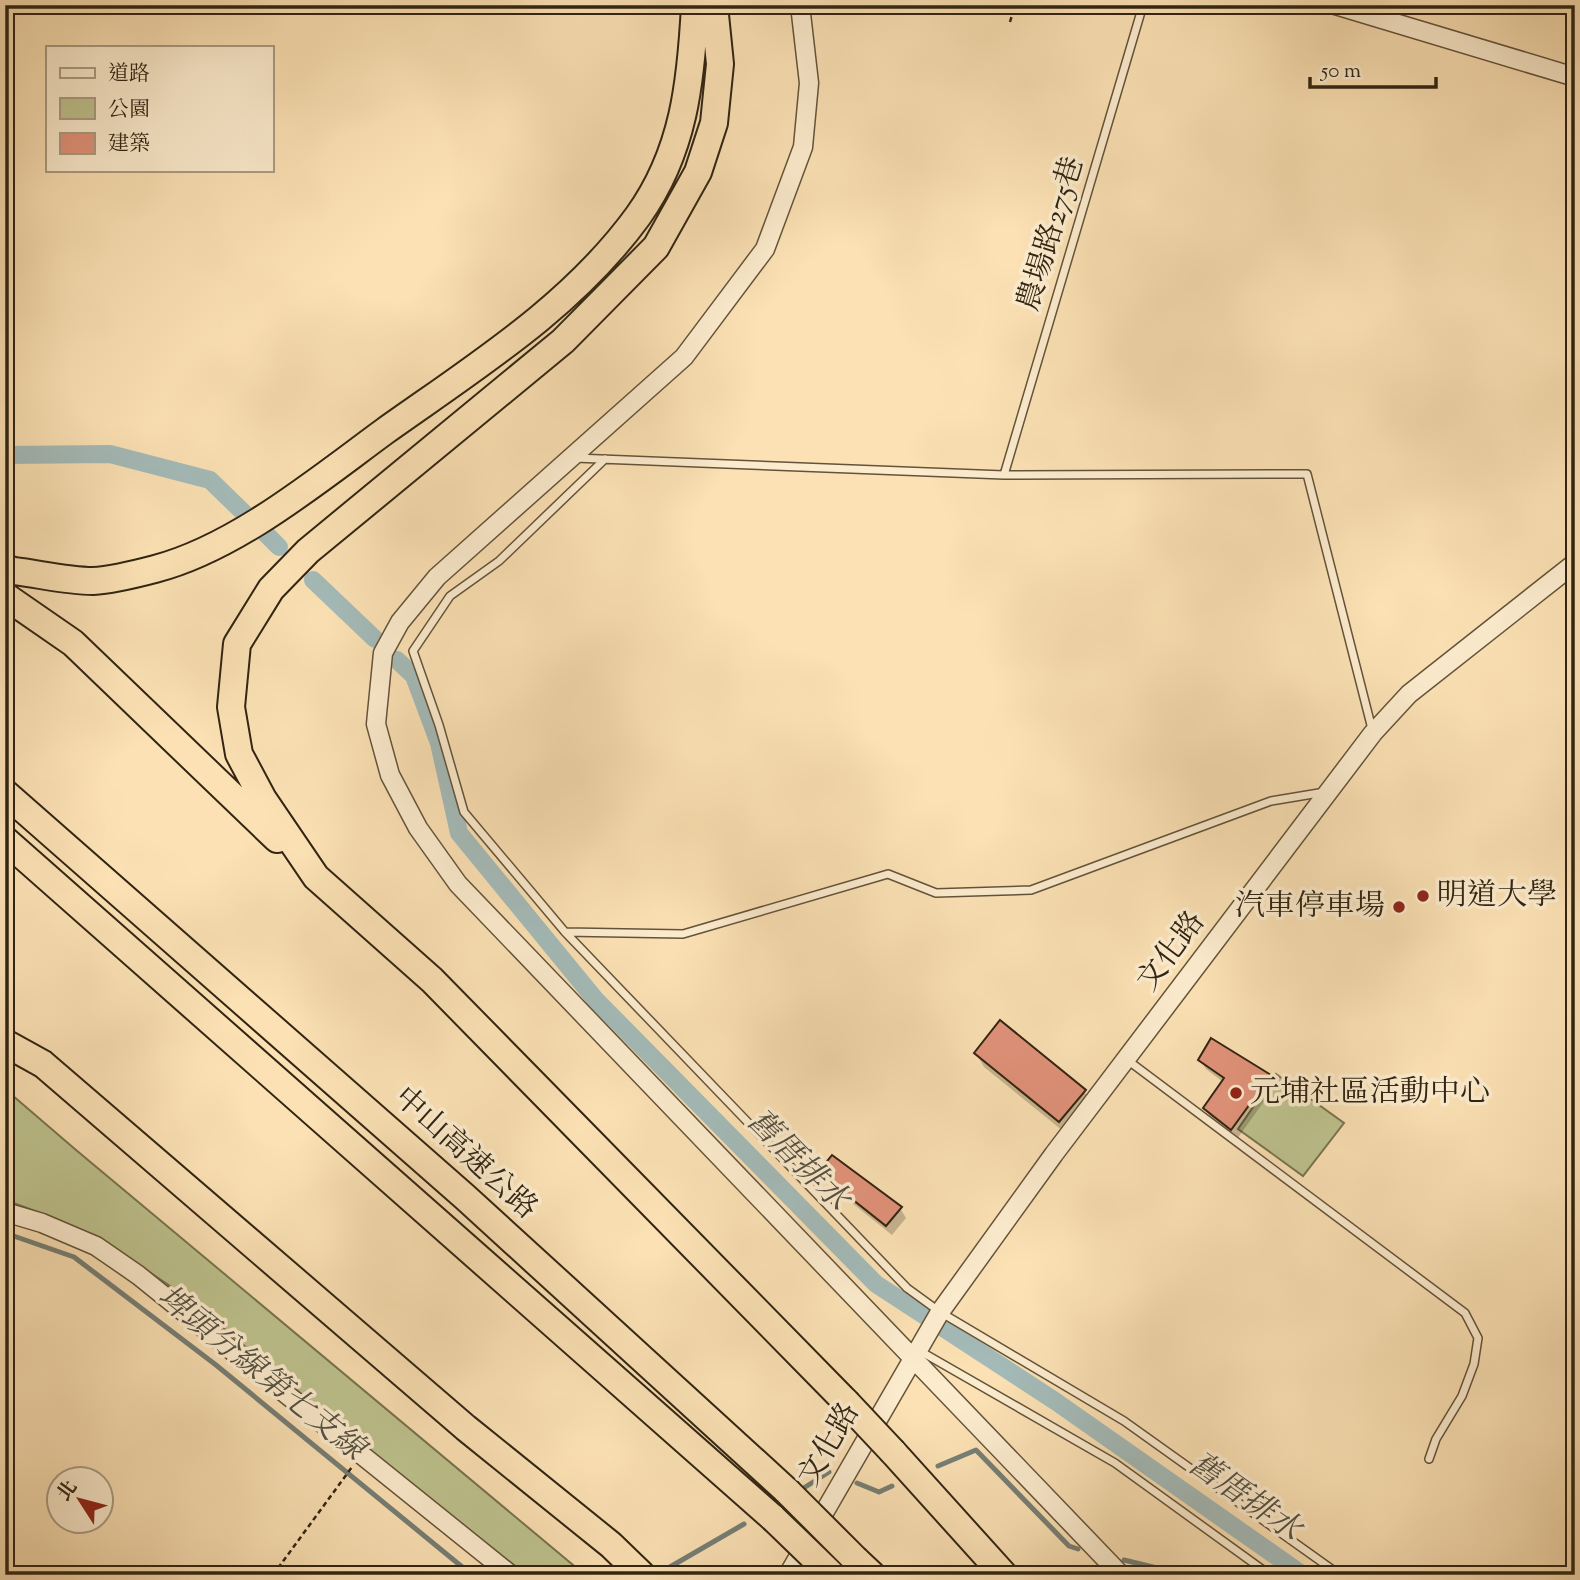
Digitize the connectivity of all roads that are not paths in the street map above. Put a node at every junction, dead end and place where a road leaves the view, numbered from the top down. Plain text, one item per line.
1 (695, 5) edge
2 (714, 5) edge
3 (800, 5) edge
4 (1143, 5) edge
5 (1335, 5) edge
6 (1575, 77) edge
7 (570, 458) junction
8 (605, 459) junction
9 (1004, 475) junction
10 (1575, 563) edge
11 (5, 568) edge
12 (5, 596) edge
13 (1373, 733) junction
14 (1329, 791) junction
15 (5, 793) edge
16 (5, 840) edge
17 (316, 877) junction
18 (565, 932) junction
19 (5, 1030) edge
20 (5, 1043) edge
21 (1126, 1059) junction
22 (43, 1064) junction
23 (5, 1212) edge
24 (938, 1315) junction
25 (916, 1349) junction
26 (1429, 1459) dead end
27 (969, 1534) junction
28 (611, 1545) junction
29 (864, 1567) edge
30 (511, 1575) edge
31 (642, 1575) edge
32 (657, 1575) edge
33 (788, 1575) edge
34 (832, 1575) edge
35 (1004, 1575) edge
36 (1010, 1575) edge
37 (1121, 1575) edge
38 (1270, 1575) edge
39 (1339, 1575) edge

1 - 11 highway
2 - 17 highway
3 - 7 street
4 - 9 lane, 農場路275巷
5 - 6 street
7 - 8 lane
7 - 25 street
8 - 9 lane
8 - 18 lane
9 - 13 lane
10 - 13 street, 文化路
12 - 17 highway
13 - 14 street, 文化路
14 - 18 lane
14 - 21 street, 文化路
15 - 29 highway, 中山高速公路, bridge
16 - 34 highway, bridge
17 - 27 highway, bridge
18 - 24 lane
19 - 22 highway
20 - 22 highway
21 - 24 street, 文化路
21 - 26 lane
22 - 28 highway
23 - 30 street
24 - 25 street, 文化路
24 - 39 lane
25 - 33 street, 文化路
25 - 37 street
25 - 38 lane
27 - 35 highway
27 - 36 highway
28 - 31 highway
28 - 32 highway

